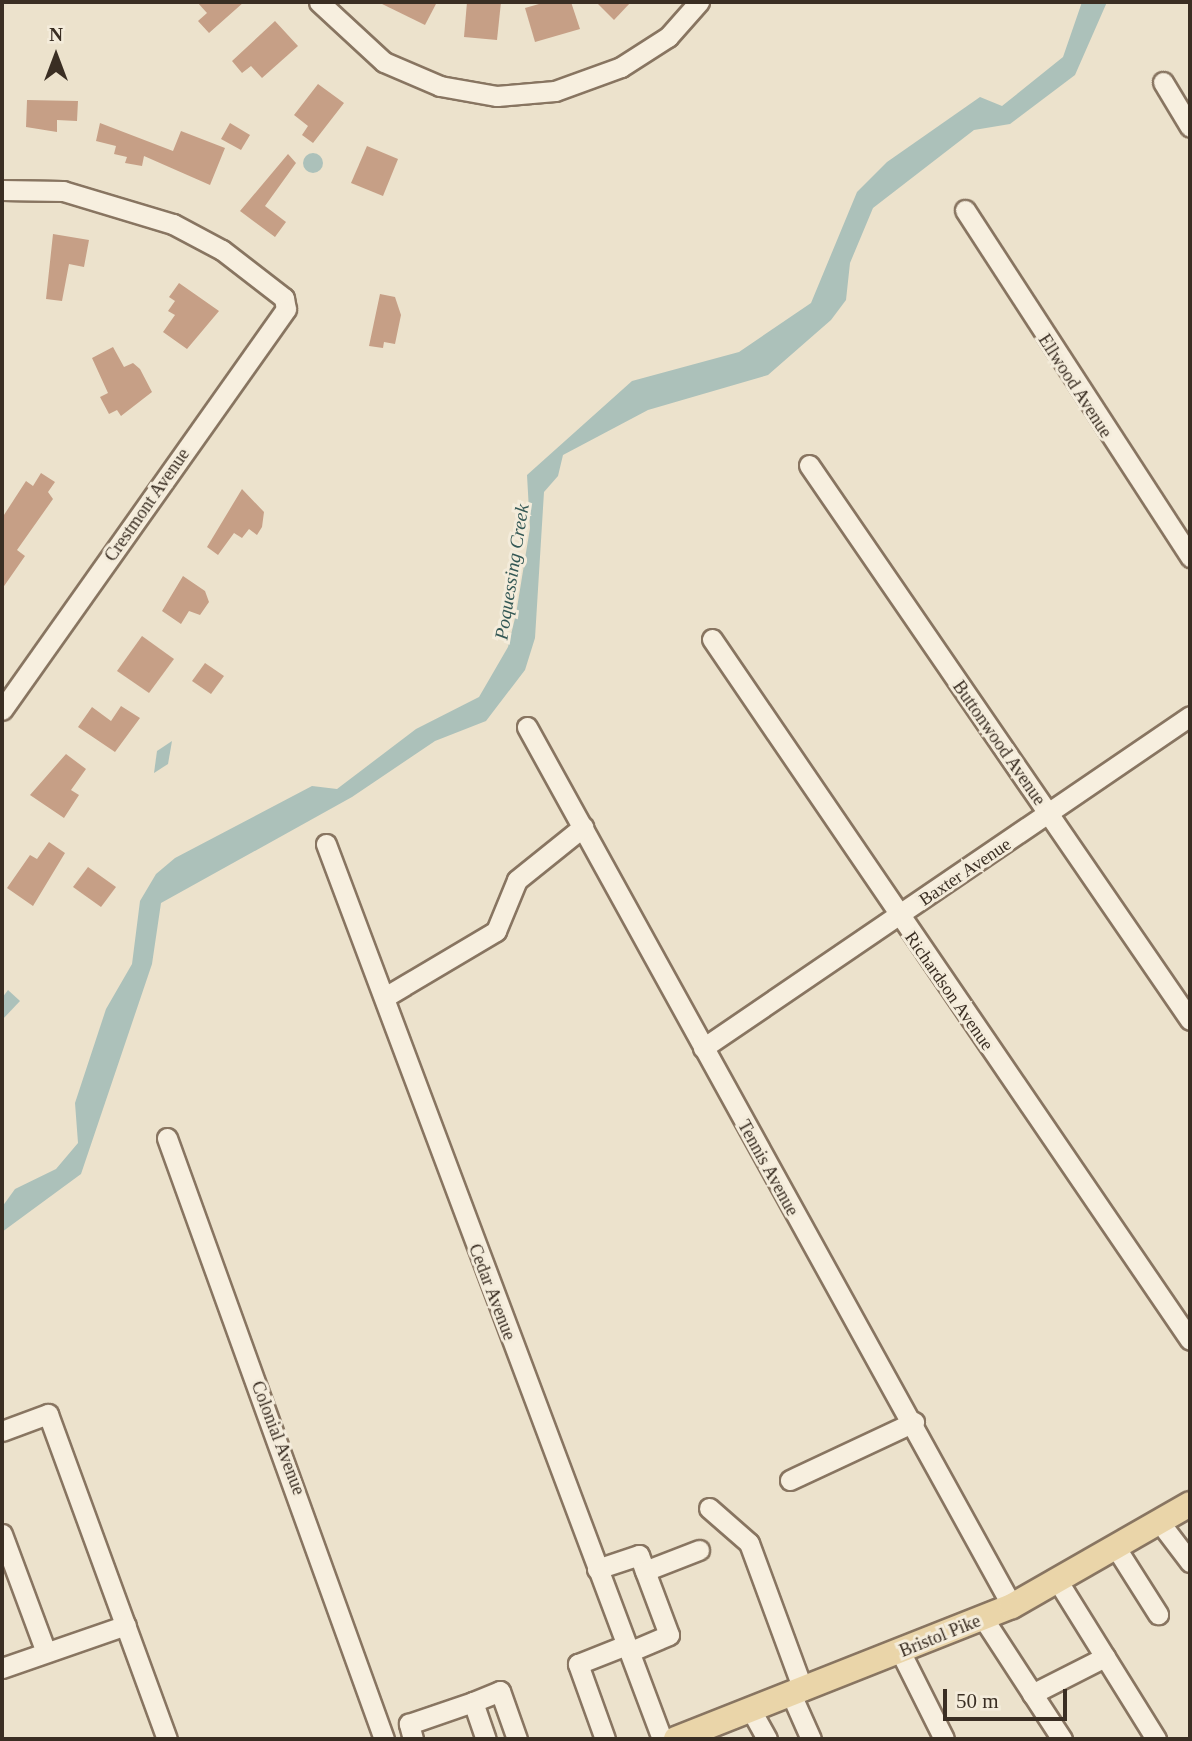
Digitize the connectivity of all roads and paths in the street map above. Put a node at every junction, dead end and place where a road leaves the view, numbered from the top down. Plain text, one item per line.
1 (319, 2) edge
2 (699, 2) edge
3 (1163, 82) dead end
4 (1190, 127) edge
5 (2, 190) edge
6 (965, 211) dead end
7 (809, 465) dead end
8 (1190, 557) edge
9 (712, 639) dead end
10 (2, 710) edge
11 (1190, 716) edge
12 (527, 727) dead end
13 (1050, 815) junction
14 (583, 827) junction
15 (326, 844) dead end
16 (897, 917) junction
17 (385, 997) junction
18 (1190, 1020) edge
19 (703, 1048) junction
20 (167, 1138) dead end
21 (1190, 1340) edge
22 (914, 1422) junction
23 (2, 1431) edge
24 (790, 1480) dead end
25 (1190, 1504) edge
26 (709, 1508) dead end
27 (1161, 1524) junction
28 (2, 1534) edge
29 (699, 1550) dead end
30 (1118, 1551) junction
31 (1190, 1562) edge
32 (597, 1569) junction
33 (645, 1572) junction
34 (1059, 1583) junction
35 (1012, 1606) junction
36 (1158, 1614) dead end
37 (983, 1618) junction
38 (126, 1625) junction
39 (627, 1649) junction
40 (901, 1651) junction
41 (46, 1652) junction
42 (1105, 1657) junction
43 (2, 1668) edge
44 (797, 1692) junction
45 (1032, 1693) junction
46 (472, 1702) junction
47 (751, 1710) junction
48 (703, 1735) edge
49 (167, 1739) edge
50 (384, 1739) edge
51 (413, 1739) edge
52 (486, 1739) edge
53 (517, 1739) edge
54 (605, 1739) edge
55 (662, 1739) edge
56 (676, 1739) edge
57 (766, 1739) edge
58 (811, 1739) edge
59 (944, 1739) edge
60 (1062, 1739) edge
61 (1156, 1739) edge

1 - 2 street
3 - 4 street
5 - 10 street, Crestmont Avenue
6 - 8 street, Ellwood Avenue
7 - 13 street, Buttonwood Avenue
9 - 16 street, Richardson Avenue
11 - 13 street, Baxter Avenue
12 - 14 street, Tennis Avenue
13 - 16 street, Baxter Avenue
13 - 18 street, Buttonwood Avenue
14 - 17 street
14 - 19 street, Tennis Avenue
15 - 17 street, Cedar Avenue
16 - 19 street, Baxter Avenue
16 - 21 street, Richardson Avenue
17 - 32 street, Cedar Avenue
19 - 22 street, Tennis Avenue
20 - 50 street, Colonial Avenue
22 - 24 street
22 - 35 street, Tennis Avenue
23 - 38 street
25 - 27 main road, Bristol Pike
26 - 44 street
27 - 30 main road, Bristol Pike
27 - 31 street
28 - 41 street
29 - 33 street
30 - 34 main road, Bristol Pike
30 - 36 street
32 - 33 street
32 - 39 street, Cedar Avenue
33 - 39 street
34 - 35 main road, Bristol Pike
34 - 42 street
35 - 37 main road, Bristol Pike
37 - 40 main road, Bristol Pike
37 - 45 street
38 - 41 street
38 - 49 street
39 - 54 street
39 - 55 street, Cedar Avenue
40 - 44 main road, Bristol Pike
40 - 59 street
41 - 43 street
42 - 45 street
42 - 61 street
44 - 47 main road, Bristol Pike
44 - 58 street
45 - 60 street
46 - 51 street
46 - 52 street
46 - 53 street
47 - 48 main road, Bristol Pike
47 - 57 street
48 - 56 main road, Bristol Pike

